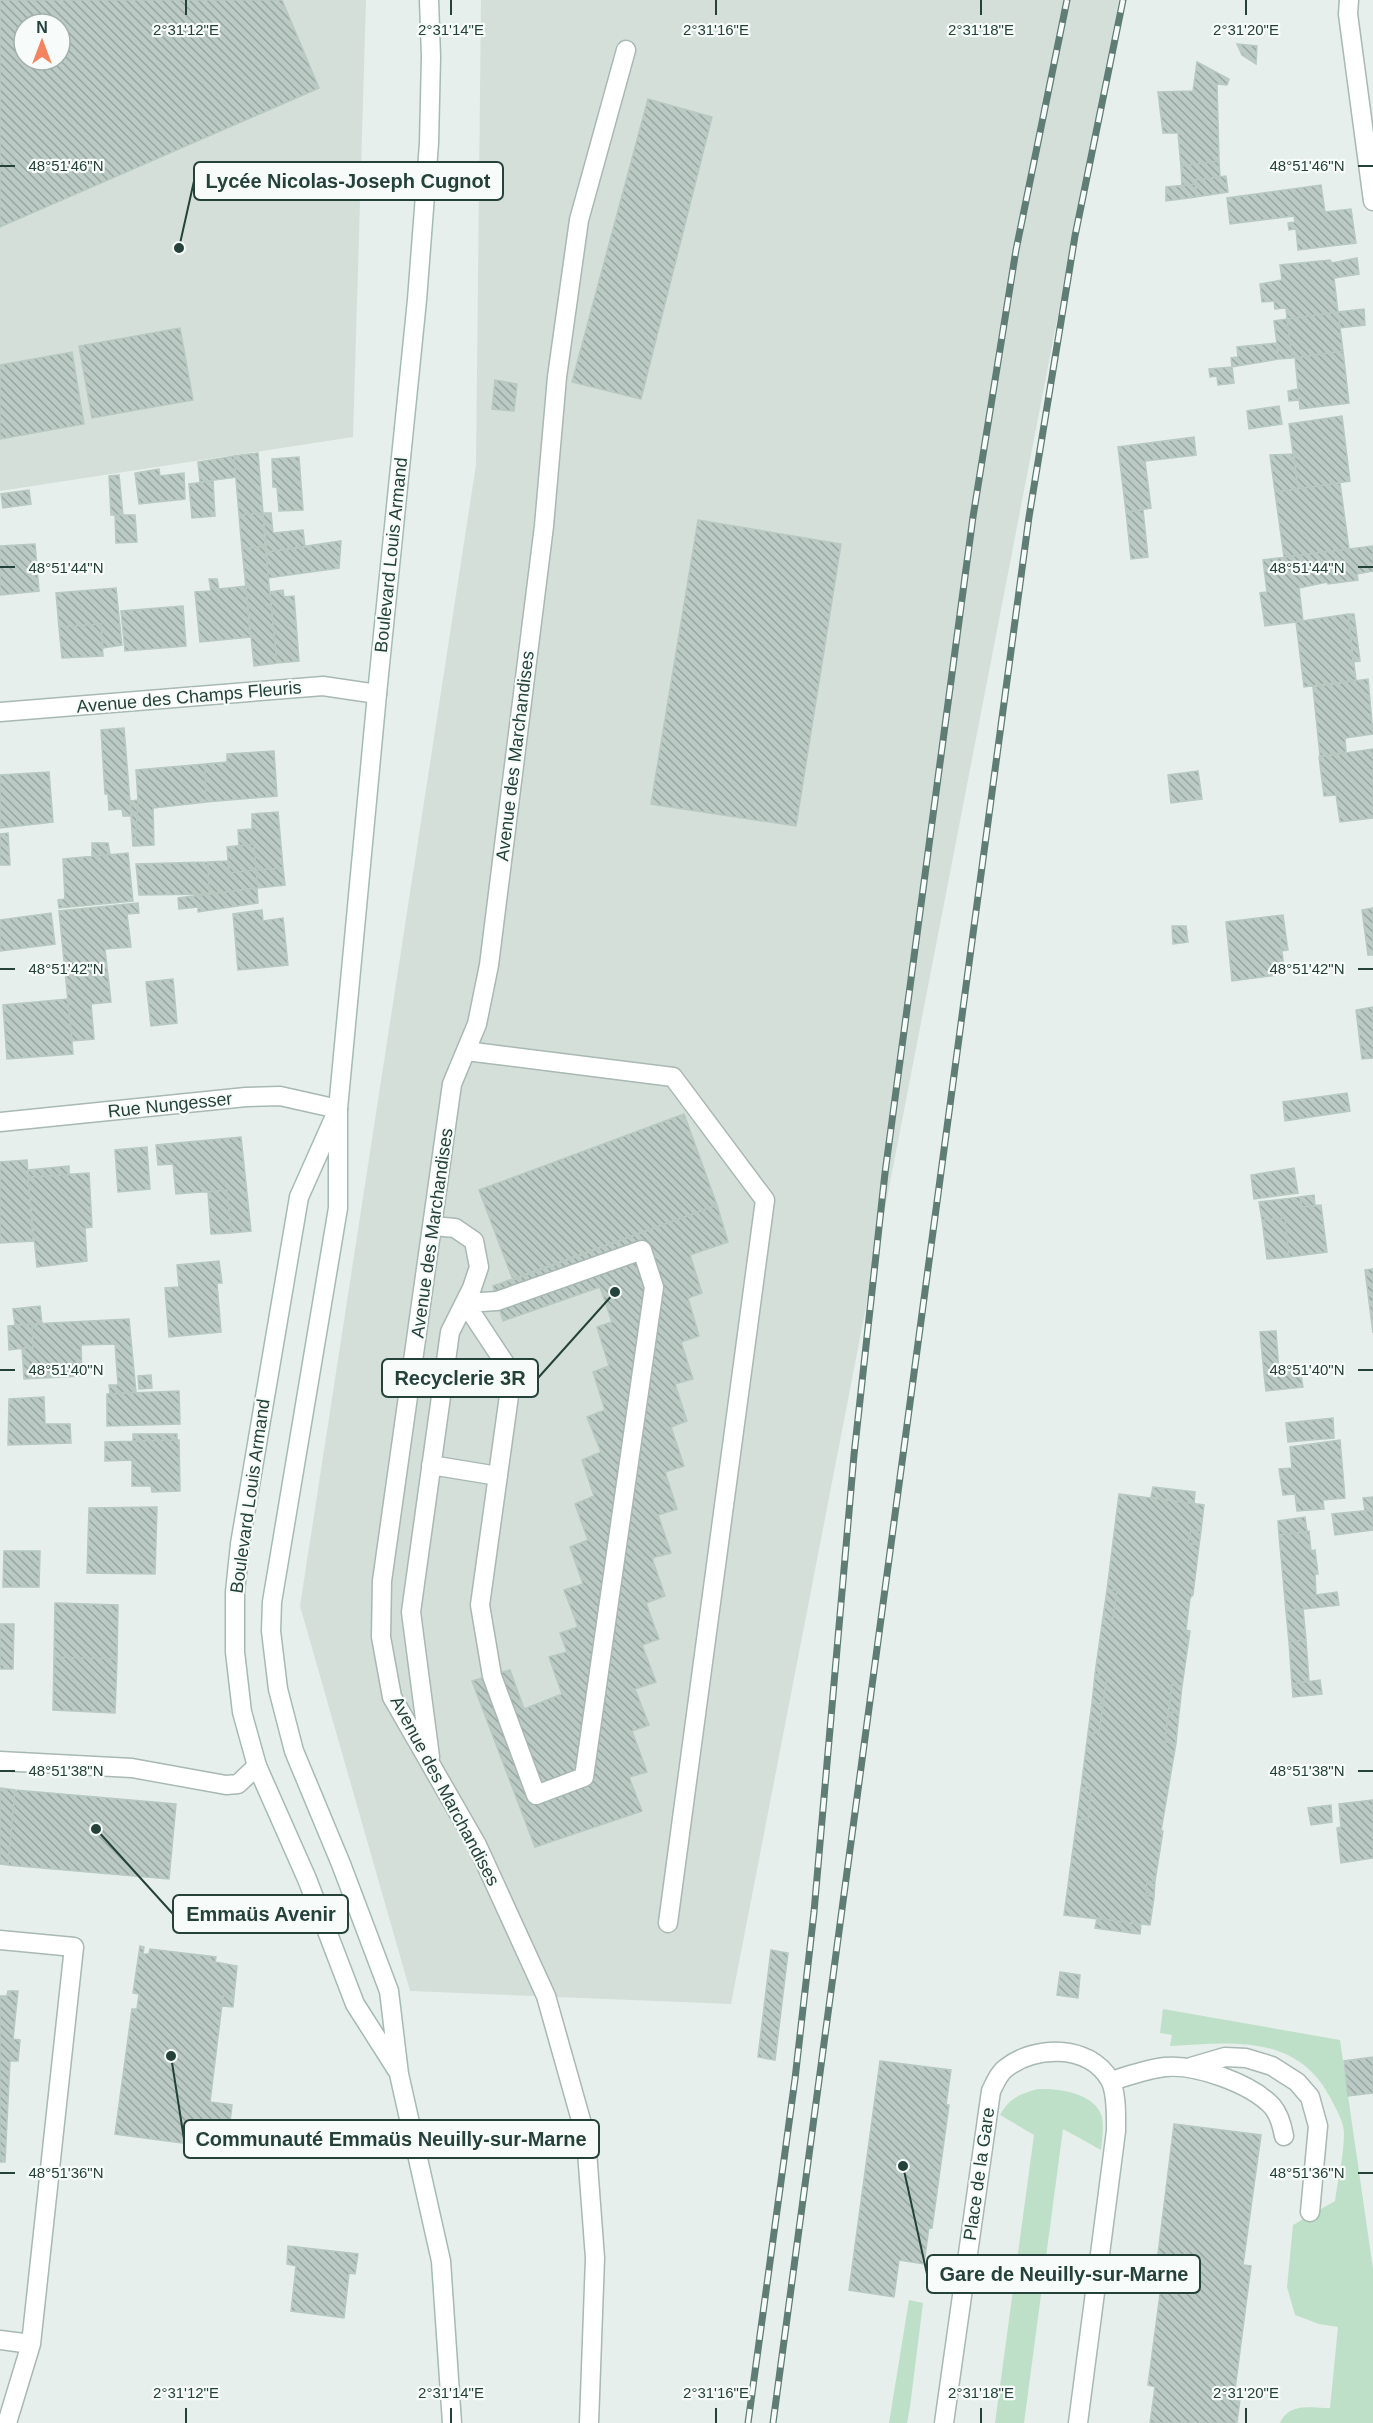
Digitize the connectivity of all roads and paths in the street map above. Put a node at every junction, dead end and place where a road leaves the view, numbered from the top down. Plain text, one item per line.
1 (429, 0) edge
2 (1349, 0) edge
3 (626, 50) dead end
4 (1369, 144) edge
5 (1373, 201) edge
6 (377, 694) junction
7 (0, 712) edge
8 (466, 1051) junction
9 (338, 1109) junction
10 (0, 1122) edge
11 (433, 1226) junction
12 (465, 1303) junction
13 (430, 1465) junction
14 (498, 1476) junction
15 (0, 1761) edge
16 (256, 1766) junction
17 (432, 1767) junction
18 (668, 1923) dead end
19 (0, 1940) edge
20 (1191, 2067) junction
21 (399, 2074) junction
22 (1111, 2081) junction
23 (1284, 2136) dead end
24 (1310, 2212) dead end
25 (0, 2340) edge
26 (31, 2344) junction
27 (7, 2423) edge
28 (452, 2423) edge
29 (588, 2423) edge
30 (944, 2423) edge
31 (1078, 2423) edge

1 - 6 main road, Boulevard Louis Armand
2 - 4 main road
3 - 8 main road, Avenue des Marchandises
4 - 5 main road
6 - 7 main road, Avenue des Champs Fleuris
6 - 9 main road, Boulevard Louis Armand
8 - 11 main road, Avenue des Marchandises
8 - 18 main road
9 - 10 main road, Rue Nungesser
9 - 16 main road, Boulevard Louis Armand
9 - 21 main road, Boulevard Louis Armand
11 - 12 main road
11 - 17 main road, Avenue des Marchandises
12 - 13 main road
12 - 14 main road
12 - 14 main road
13 - 14 main road
13 - 17 main road
15 - 16 main road
16 - 21 main road, Boulevard Louis Armand
17 - 29 main road, Avenue des Marchandises
19 - 26 main road
20 - 22 main road
20 - 23 main road
20 - 24 main road
21 - 28 main road, Boulevard Louis Armand
22 - 30 main road, Place de la Gare
22 - 31 main road
25 - 26 main road
26 - 27 main road

